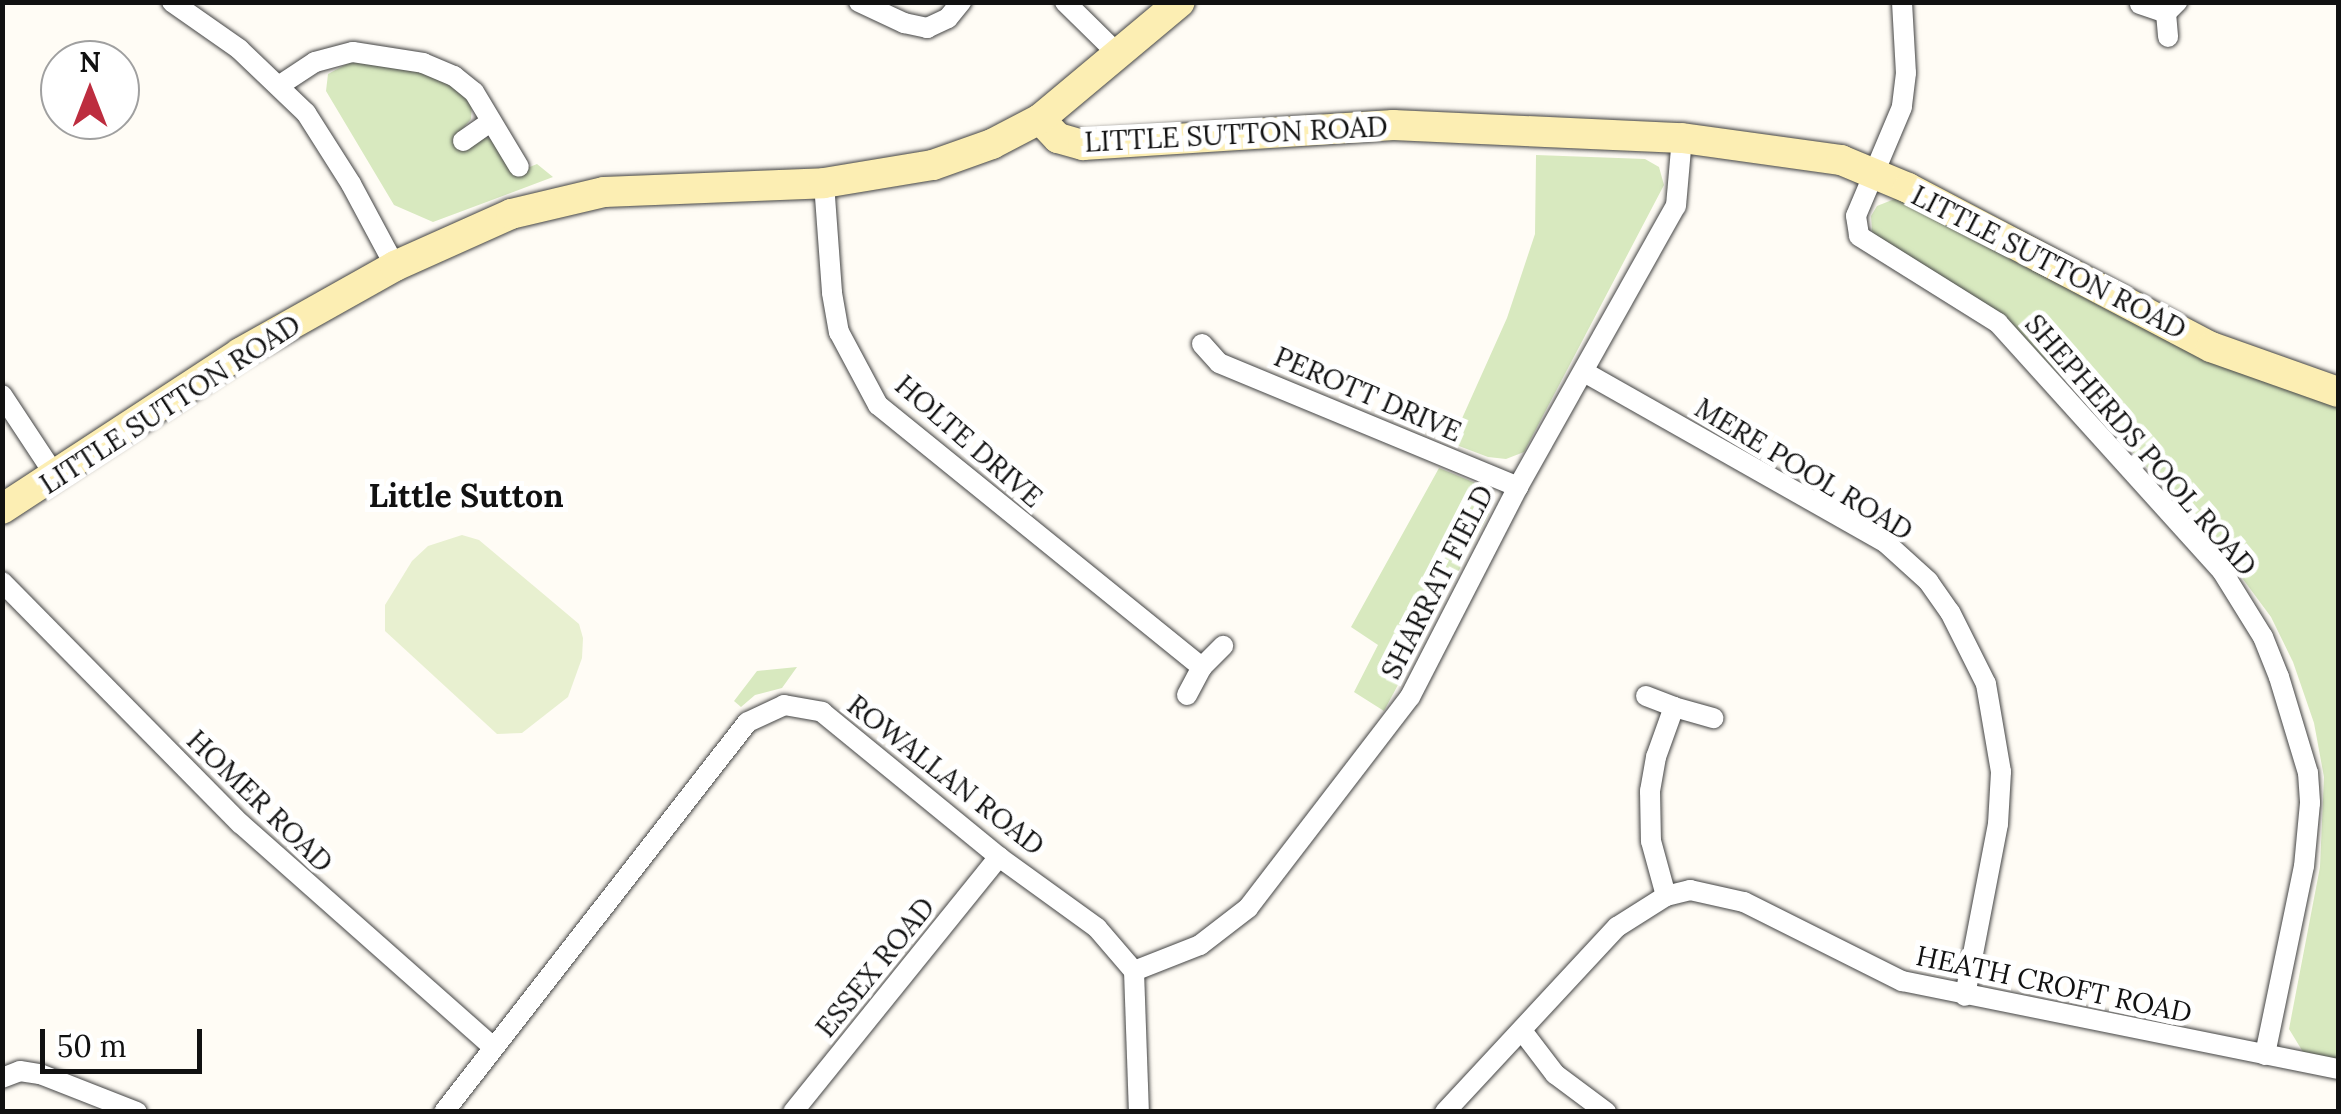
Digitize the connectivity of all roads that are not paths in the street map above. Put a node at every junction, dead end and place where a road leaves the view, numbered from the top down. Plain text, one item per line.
1 (172, 2) edge
2 (859, 2) edge
3 (961, 2) edge
4 (1180, 2) edge
5 (1902, 2) edge
6 (2140, 4) edge
7 (1078, 6) edge
8 (2171, 8) edge
9 (201, 10) edge
10 (2168, 37) dead end
11 (1119, 55) junction
12 (280, 84) junction
13 (1040, 119) junction
14 (490, 122) junction
15 (1682, 138) junction
16 (463, 141) dead end
17 (520, 167) dead end
18 (1872, 174) junction
19 (824, 183) junction
20 (396, 266) junction
21 (1202, 344) dead end
22 (1584, 372) junction
23 (2338, 392) edge
24 (2, 395) edge
25 (56, 477) junction
26 (1518, 487) junction
27 (2, 510) edge
28 (2, 582) edge
29 (1223, 646) dead end
30 (1202, 668) junction
31 (1187, 695) dead end
32 (1646, 696) dead end
33 (1674, 707) junction
34 (1712, 718) dead end
35 (1000, 857) junction
36 (1666, 896) junction
37 (1134, 971) junction
38 (1966, 996) junction
39 (1523, 1032) junction
40 (492, 1046) junction
41 (2266, 1055) junction
42 (2338, 1069) edge
43 (2, 1078) edge
44 (137, 1112) edge
45 (444, 1112) edge
46 (792, 1112) edge
47 (1139, 1112) edge
48 (1446, 1112) edge
49 (1606, 1112) edge

1 - 9 street
2 - 3 street
4 - 11 street
5 - 18 street
6 - 8 street
7 - 11 street
8 - 10 street
9 - 12 street
11 - 13 street
12 - 14 street
12 - 20 street
13 - 15 street, LITTLE SUTTON ROAD
13 - 19 street, LITTLE SUTTON ROAD
14 - 16 street
14 - 17 street
15 - 18 street, LITTLE SUTTON ROAD
15 - 22 street, SHARRAT FIELD
18 - 23 street, LITTLE SUTTON ROAD
18 - 41 street, SHEPHERDS POOL ROAD
19 - 20 street, LITTLE SUTTON ROAD
19 - 30 street, HOLTE DRIVE
20 - 25 street, LITTLE SUTTON ROAD
21 - 26 street, PEROTT DRIVE
22 - 26 street, SHARRAT FIELD
22 - 38 street, MERE POOL ROAD
24 - 25 street
25 - 27 street, LITTLE SUTTON ROAD
26 - 37 street, SHARRAT FIELD
28 - 40 street, HOMER ROAD
29 - 30 street
30 - 31 street
32 - 33 street
33 - 34 street
33 - 36 street
35 - 37 street, ROWALLAN ROAD
35 - 40 street, ROWALLAN ROAD
35 - 46 street, ESSEX ROAD
36 - 38 street, HEATH CROFT ROAD
36 - 39 street, HEATH CROFT ROAD
37 - 47 street
38 - 41 street, HEATH CROFT ROAD
39 - 48 street, HEATH CROFT ROAD
39 - 49 street
40 - 45 street, ROWALLAN ROAD
41 - 42 street, HEATH CROFT ROAD
43 - 44 street

